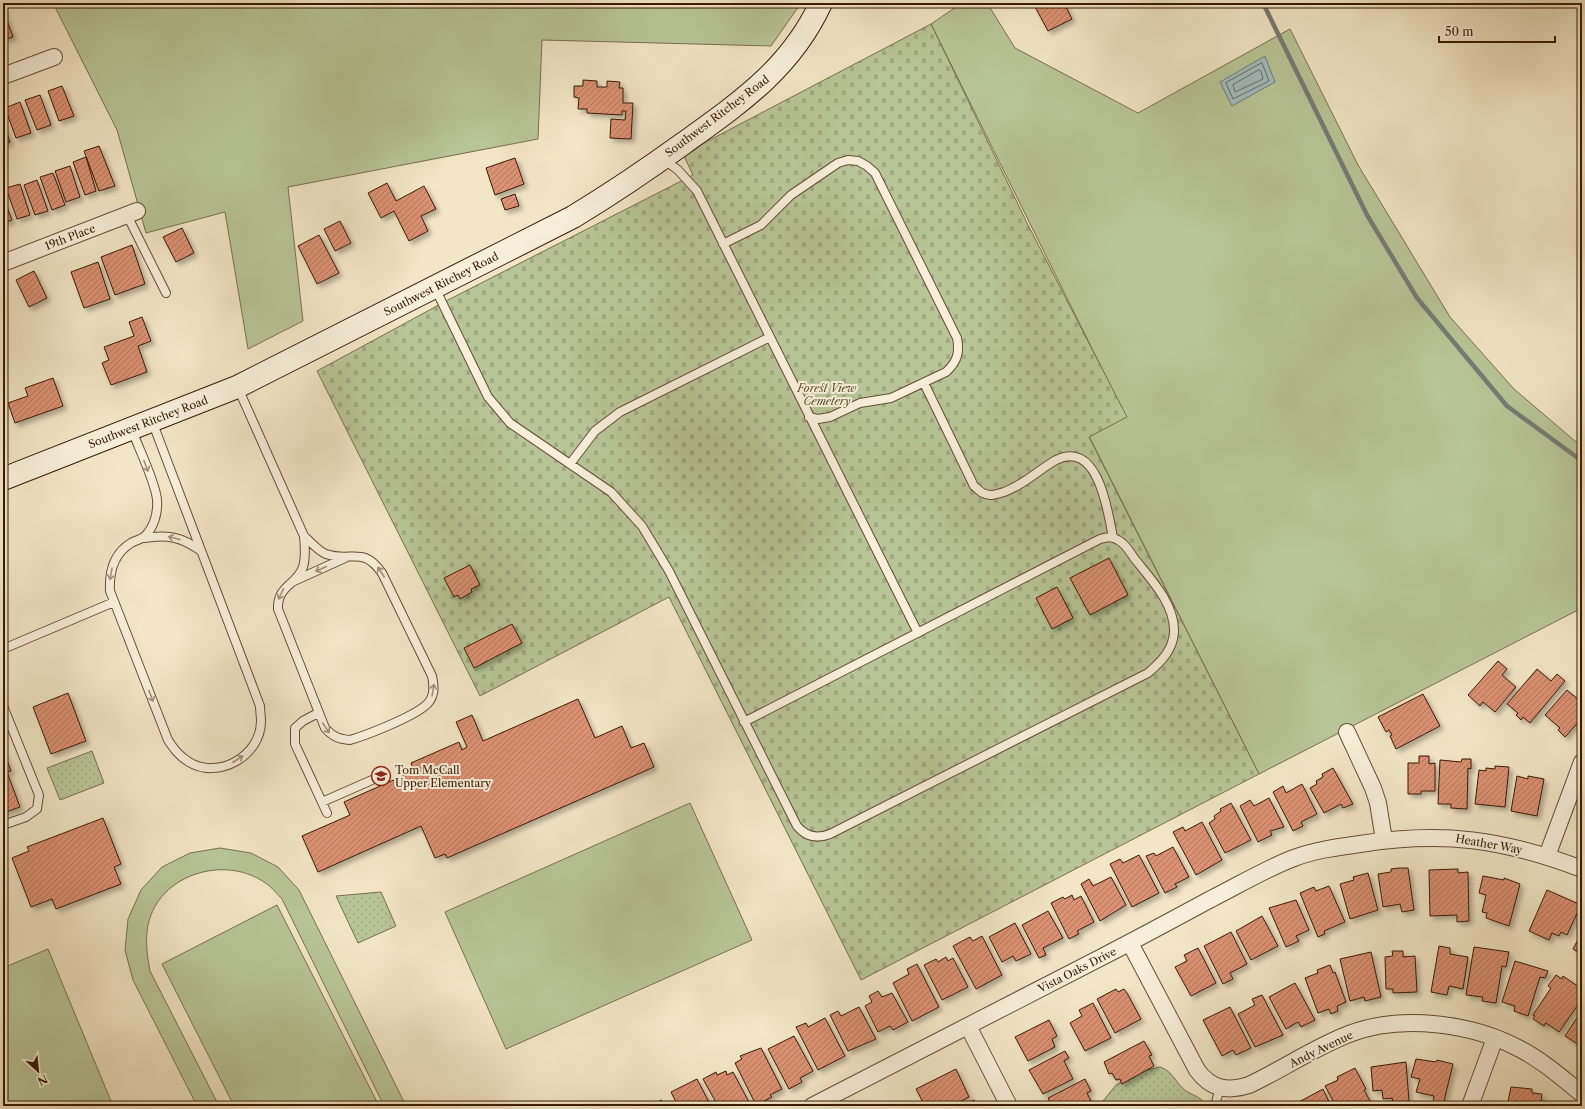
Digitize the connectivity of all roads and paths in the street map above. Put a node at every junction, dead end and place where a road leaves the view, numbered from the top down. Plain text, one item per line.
1 (821, 3) edge
2 (54, 56) dead end
3 (3, 76) edge
4 (663, 158) junction
5 (132, 213) joint
6 (723, 244) junction
7 (3, 263) edge
8 (434, 287) junction
9 (166, 293) dead end
10 (770, 337) junction
11 (924, 384) junction
12 (237, 387) junction
13 (809, 417) junction
14 (152, 421) junction
15 (132, 429) junction
16 (570, 464) junction
17 (3, 479) edge
18 (304, 536) junction
19 (144, 538) junction
20 (1113, 538) junction
21 (202, 552) junction
22 (350, 556) junction
23 (292, 582) junction
24 (114, 602) junction
25 (918, 633) junction
26 (3, 649) edge
27 (3, 706) edge
28 (318, 713) junction
29 (744, 722) junction
30 (1347, 732) dead end
31 (1582, 762) edge
32 (372, 780) dead end
33 (322, 802) junction
34 (327, 813) dead end
35 (3, 825) edge
36 (1384, 840) junction
37 (1347, 846) joint
38 (1547, 856) junction
39 (1582, 869) edge
40 (1130, 943) junction
41 (968, 1026) junction
42 (1495, 1038) junction
43 (1220, 1087) junction
44 (1582, 1094) edge
45 (812, 1106) edge
46 (1009, 1106) edge
47 (1215, 1106) edge
48 (1470, 1106) edge

1 - 4 street, Southwest Ritchey Road
2 - 3 street
4 - 6 lane
4 - 8 street, Southwest Ritchey Road
5 - 7 street, 19th Place
5 - 9 lane
6 - 10 lane
6 - 11 lane
8 - 12 street, Southwest Ritchey Road
8 - 16 lane
10 - 13 lane
10 - 16 lane
11 - 13 lane
11 - 20 lane
12 - 14 street, Southwest Ritchey Road
12 - 18 lane
13 - 25 lane
14 - 15 street, Southwest Ritchey Road
14 - 21 lane
15 - 17 street, Southwest Ritchey Road
15 -> 19 lane
16 - 29 lane
18 - 22 lane
18 - 23 lane
21 -> 19 lane
19 -> 24 lane
20 - 25 lane
20 - 29 lane
24 -> 21 lane
22 -> 23 lane
28 -> 22 lane
23 -> 28 lane
24 - 26 lane
25 - 29 lane
27 - 35 lane
28 - 33 lane
30 - 36 street
31 - 38 street
32 - 33 lane
33 - 34 lane
36 - 37 street, Heather Way
36 - 38 street, Heather Way
37 - 40 street, Vista Oaks Drive
38 - 39 street, Heather Way
40 - 41 street, Vista Oaks Drive
40 - 43 street, Andy Avenue
41 - 45 street, Vista Oaks Drive
41 - 46 street
42 - 43 street, Andy Avenue
42 - 44 street, Andy Avenue
42 - 48 street
43 - 47 lane

